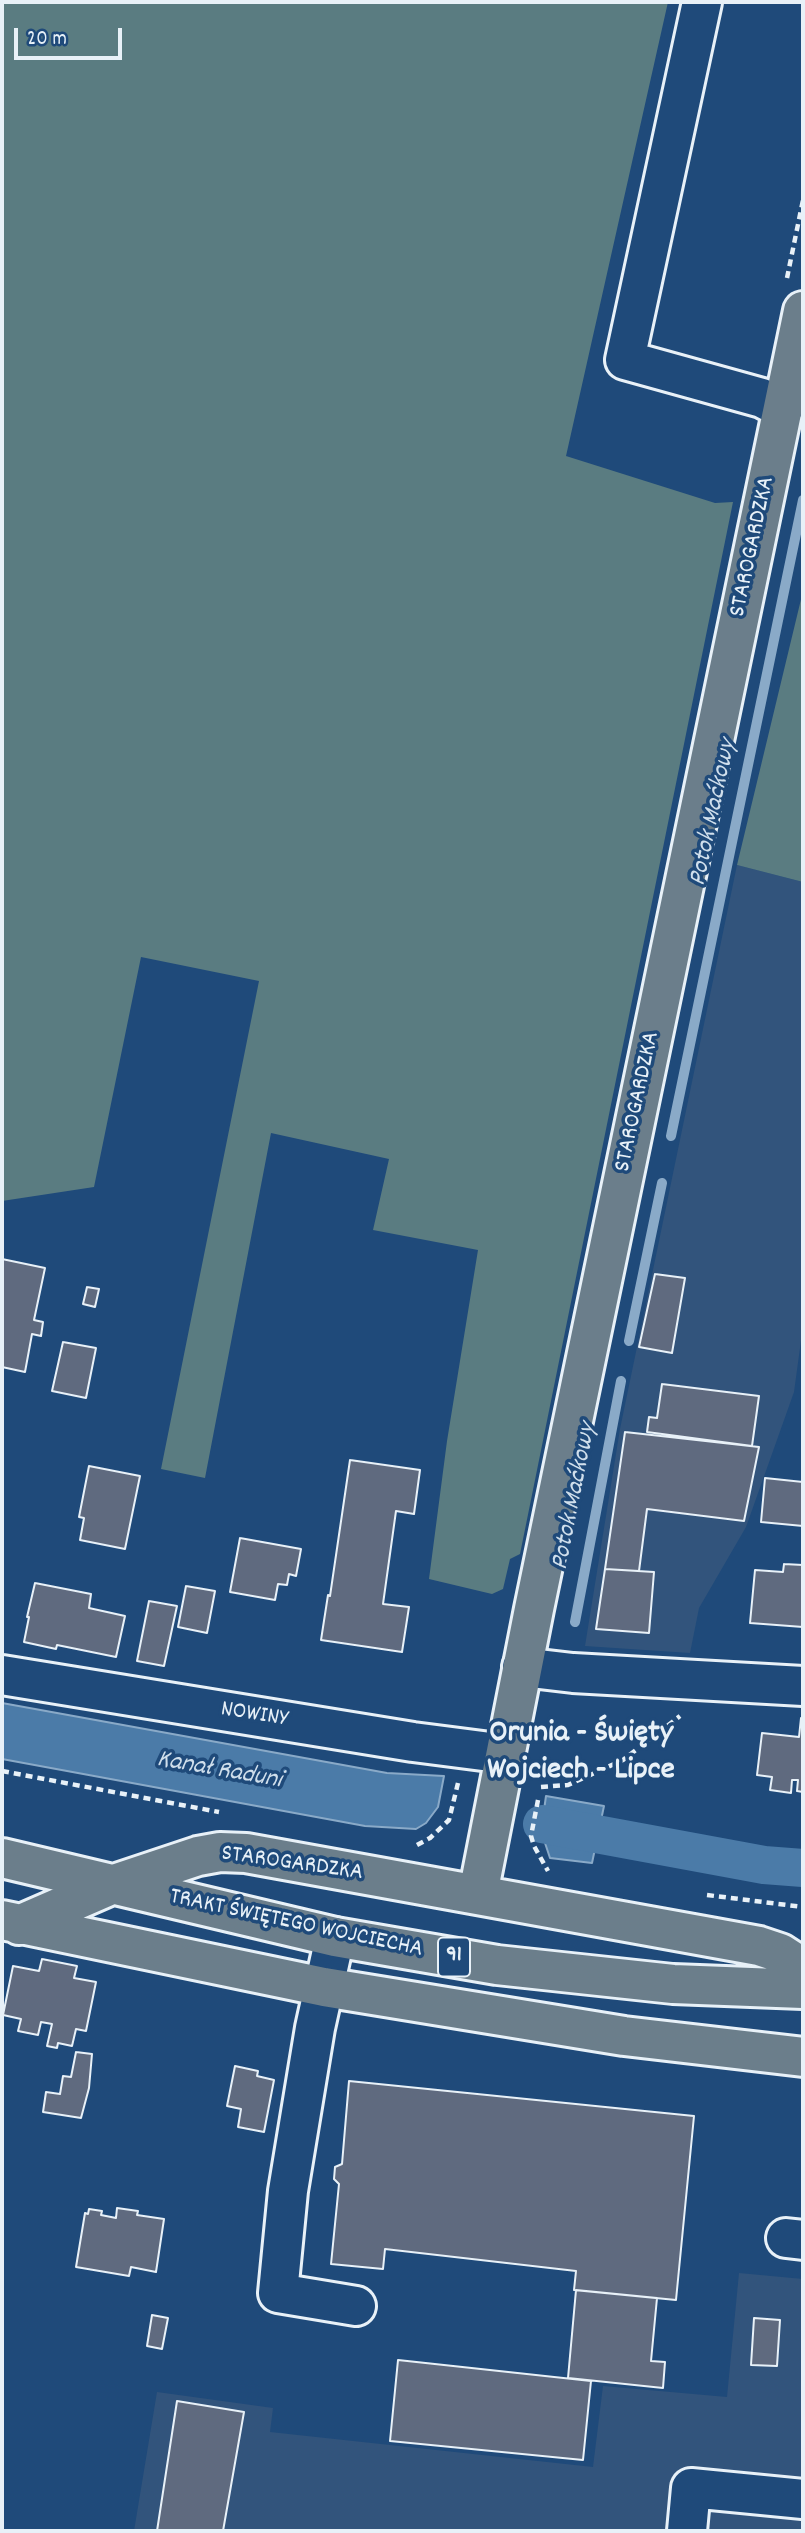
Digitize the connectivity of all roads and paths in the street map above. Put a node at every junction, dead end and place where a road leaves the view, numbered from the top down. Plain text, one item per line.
1 (702, 2) edge
2 (803, 311) edge
3 (783, 409) junction
4 (522, 1667) junction
5 (2, 1675) edge
6 (803, 1686) edge
7 (684, 1714) dead end
8 (506, 1754) junction
9 (2, 1771) edge
10 (543, 1775) dead end
11 (458, 1779) dead end
12 (541, 1787) junction
13 (219, 1812) dead end
14 (410, 1848) dead end
15 (2, 1858) edge
16 (549, 1871) dead end
17 (111, 1885) junction
18 (478, 1894) junction
19 (11, 1923) edge
20 (335, 1937) junction
21 (803, 1968) edge
22 (324, 1987) junction
23 (803, 1989) edge
24 (803, 2057) edge
25 (356, 2306) dead end
26 (803, 2498) edge
27 (687, 2531) edge

1 - 3 street
2 - 3 main road, STAROGARDZKA
3 - 4 main road, STAROGARDZKA
4 - 6 street
4 - 8 main road, STAROGARDZKA
5 - 8 street, NOWINY
7 - 12 path
8 - 18 main road, STAROGARDZKA
9 - 13 path
10 - 12 path
11 - 14 path
12 - 16 path
15 - 17 main road, TRAKT ŚWIĘTEGO WOJCIECHA / 91
17 - 18 main road, STAROGARDZKA
17 - 19 main road, STAROGARDZKA
17 - 20 main road, TRAKT ŚWIĘTEGO WOJCIECHA / 91
18 - 21 main road, STAROGARDZKA
19 - 22 main road, TRAKT ŚWIĘTEGO WOJCIECHA / 91
20 - 22 street
20 - 23 main road, TRAKT ŚWIĘTEGO WOJCIECHA / 91
22 - 24 main road, TRAKT ŚWIĘTEGO WOJCIECHA / 91
22 - 25 street
26 - 27 street

